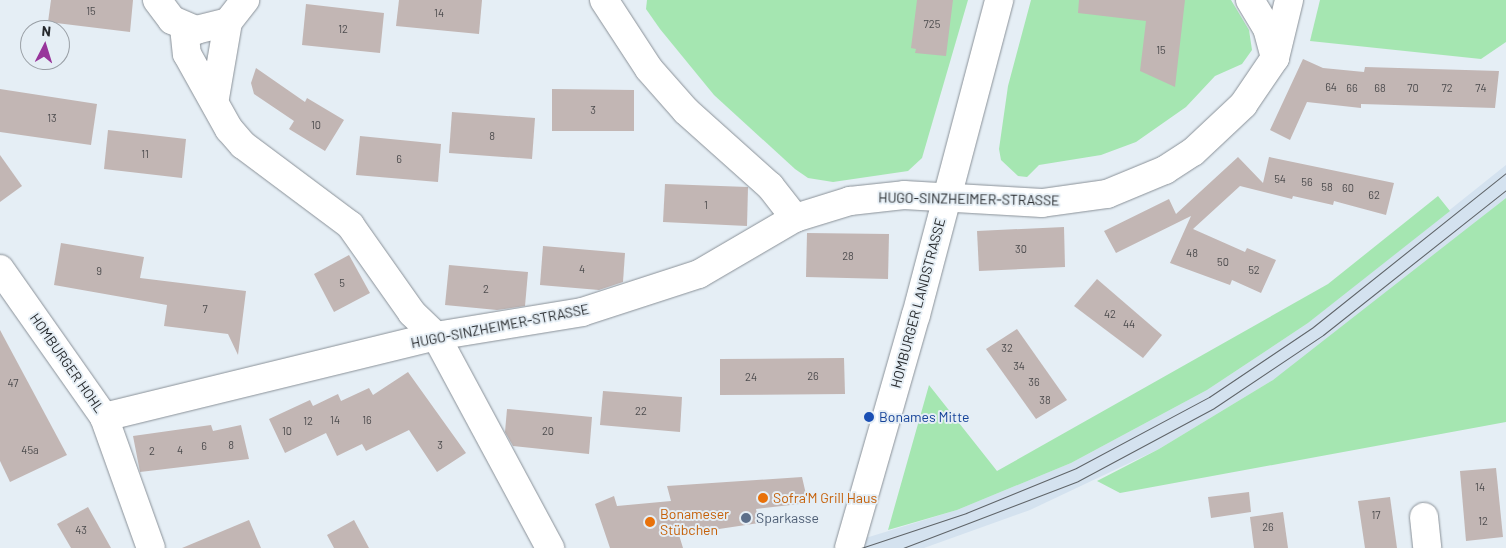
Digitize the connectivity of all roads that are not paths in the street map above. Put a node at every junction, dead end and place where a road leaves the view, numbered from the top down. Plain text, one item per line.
1 (157, 0) edge
2 (246, 0) edge
3 (604, 0) edge
4 (999, 0) edge
5 (1250, 0) edge
6 (1289, 0) edge
7 (228, 22) junction
8 (184, 27) junction
9 (1275, 58) junction
10 (214, 98) junction
11 (946, 198) junction
12 (795, 218) junction
13 (0, 269) edge
14 (436, 336) junction
15 (104, 417) junction
16 (1424, 517) dead end
17 (151, 548) edge
18 (550, 548) edge
19 (849, 548) edge
20 (1427, 548) edge

1 - 8 street
2 - 7 street
3 - 12 street
4 - 11 street, HOMBURGER LANDSTRASSE
5 - 9 street
6 - 9 street, HUGO-SINZHEIMER-STRASSE
7 - 8 street
7 - 10 street
8 - 10 street
9 - 11 street, HUGO-SINZHEIMER-STRASSE
10 - 14 street
11 - 12 street, HUGO-SINZHEIMER-STRASSE
11 - 19 street, HOMBURGER LANDSTRASSE
12 - 14 street, HUGO-SINZHEIMER-STRASSE
13 - 15 street, HOMBURGER HOHL
14 - 15 street, HUGO-SINZHEIMER-STRASSE
14 - 18 street
15 - 17 street, HOMBURGER HOHL
16 - 20 street

